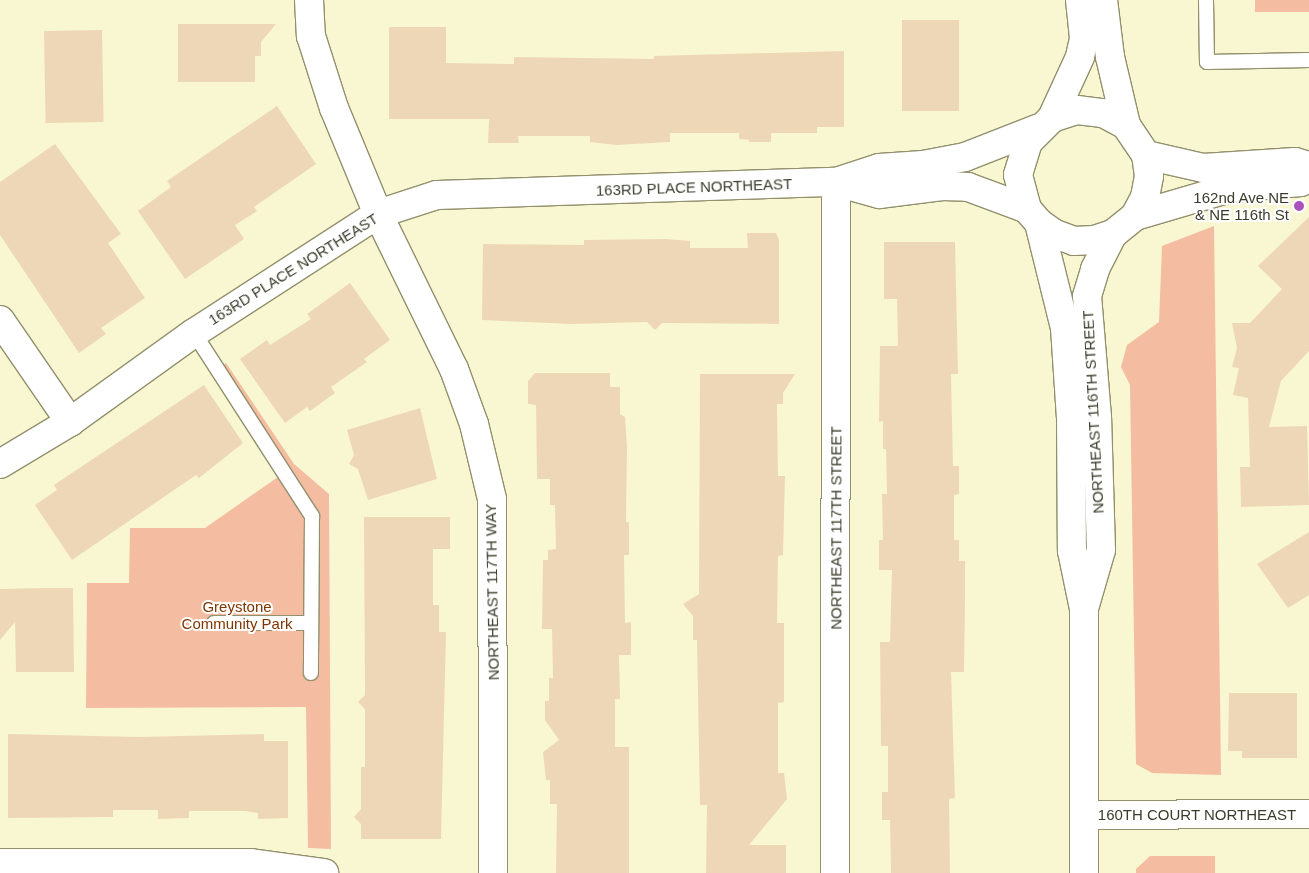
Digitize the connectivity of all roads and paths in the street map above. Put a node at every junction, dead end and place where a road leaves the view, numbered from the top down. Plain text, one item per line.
1 (309, 0) edge
2 (1080, 0) edge
3 (1103, 0) edge
4 (1206, 0) edge
5 (1309, 60) edge
6 (1045, 123) junction
7 (1126, 125) junction
8 (1146, 155) junction
9 (1309, 166) edge
10 (1309, 177) edge
11 (836, 182) junction
12 (378, 214) junction
13 (1033, 216) junction
14 (1135, 216) junction
15 (1113, 234) junction
16 (0, 320) edge
17 (194, 332) junction
18 (70, 422) junction
19 (0, 464) edge
20 (1084, 609) junction
21 (214, 623) dead end
22 (311, 623) junction
23 (311, 673) dead end
24 (1309, 814) edge
25 (1084, 815) junction
26 (0, 862) edge
27 (324, 873) edge
28 (493, 873) edge
29 (835, 873) edge
30 (1084, 873) edge

1 - 12 street, NORTHEAST 117TH WAY
2 - 6 street, NORTHEAST 116TH STREET
3 - 7 street, NORTHEAST 116TH STREET
4 - 5 lane
6 - 7 street
6 - 11 street, 163RD PLACE NORTHEAST
6 - 13 street, NORTHEAST 116TH STREET
7 - 8 street, NORTHEAST 116TH STREET
8 - 9 street
8 - 14 street, NORTHEAST 116TH STREET
10 - 14 street
11 - 12 street, 163RD PLACE NORTHEAST
11 - 13 street, 163RD PLACE NORTHEAST
11 - 29 street, NORTHEAST 117TH STREET
12 - 17 street, 163RD PLACE NORTHEAST
12 - 28 street, NORTHEAST 117TH WAY
13 - 15 street
13 - 20 street, NORTHEAST 116TH STREET
14 - 15 street, NORTHEAST 116TH STREET
15 - 20 street, NORTHEAST 116TH STREET
16 - 18 street
17 - 18 street, 163RD PLACE NORTHEAST
17 - 22 lane
18 - 19 street, 163RD PLACE NORTHEAST
20 - 25 street, NORTHEAST 116TH STREET
21 - 22 lane
22 - 23 lane
24 - 25 street, 160TH COURT NORTHEAST
25 - 30 street, NORTHEAST 116TH STREET
26 - 27 street

